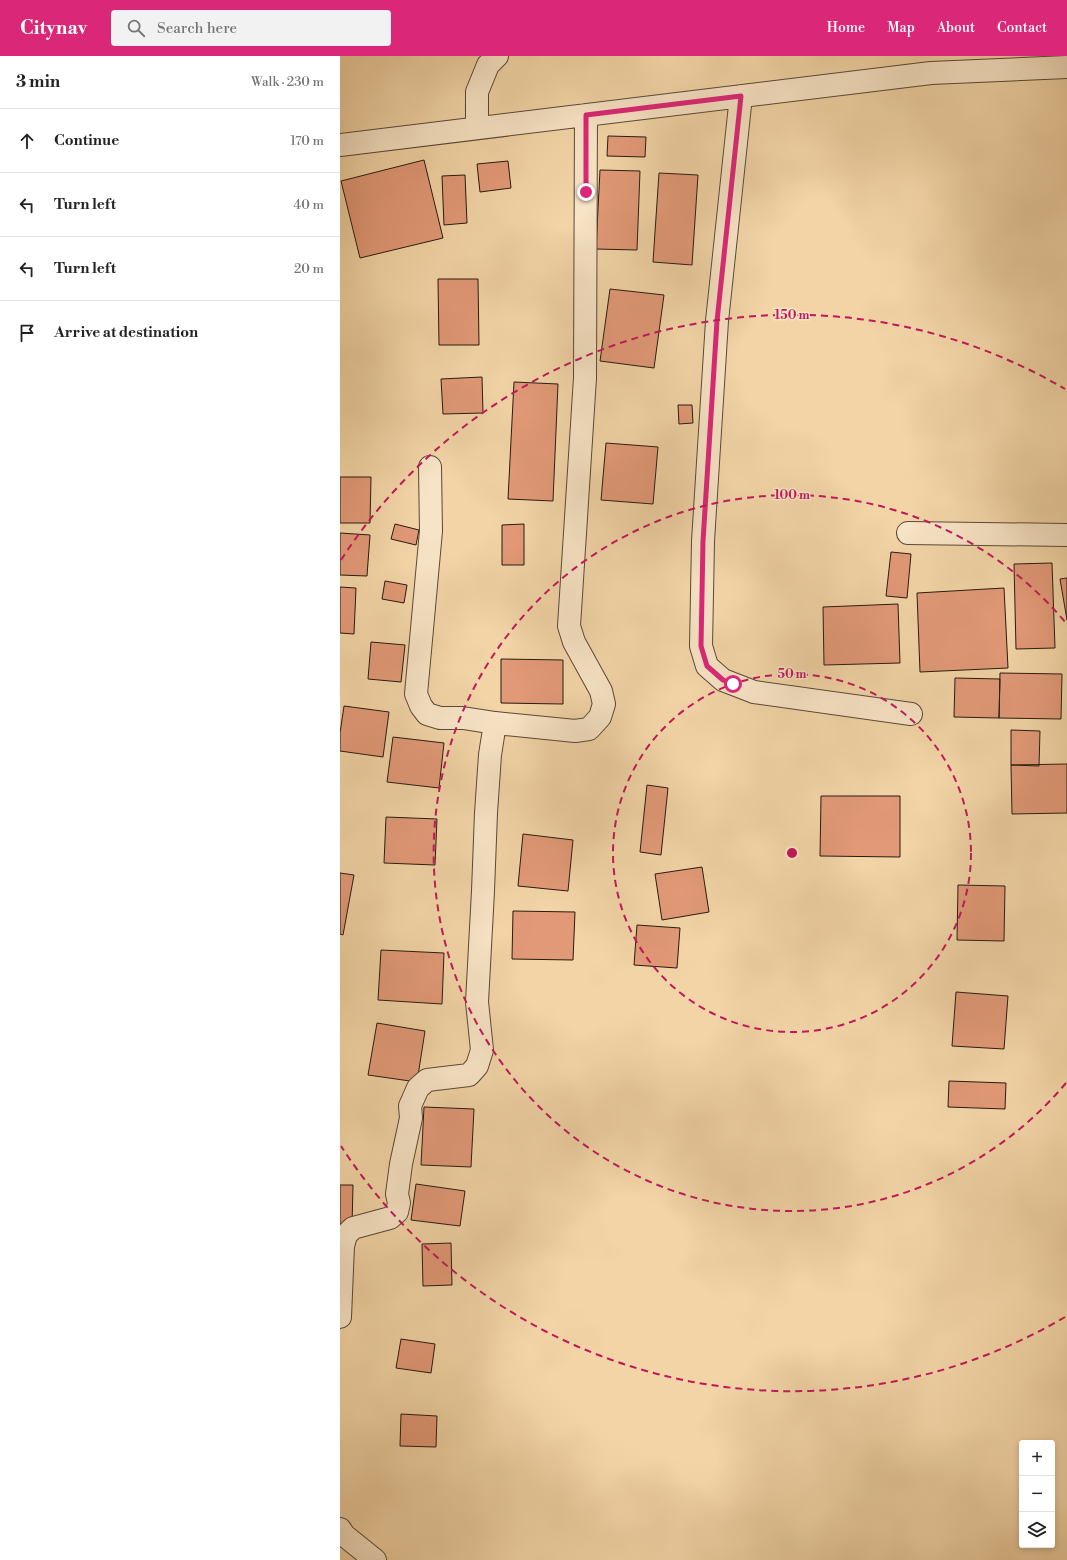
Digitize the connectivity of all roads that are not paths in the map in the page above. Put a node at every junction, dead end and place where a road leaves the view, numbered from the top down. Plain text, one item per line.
1 (497, 56) edge
2 (1067, 67) edge
3 (741, 96) junction
4 (586, 115) junction
5 (477, 128) junction
6 (340, 145) edge
7 (430, 467) dead end
8 (908, 533) dead end
9 (1067, 535) edge
10 (911, 714) dead end
11 (495, 723) junction
12 (340, 1317) edge
13 (340, 1528) edge
14 (375, 1560) edge

1 - 5 street
2 - 3 street
3 - 4 street
3 - 10 street
4 - 5 street
4 - 11 street
5 - 6 street
7 - 11 street
8 - 9 street
11 - 12 street
13 - 14 street

